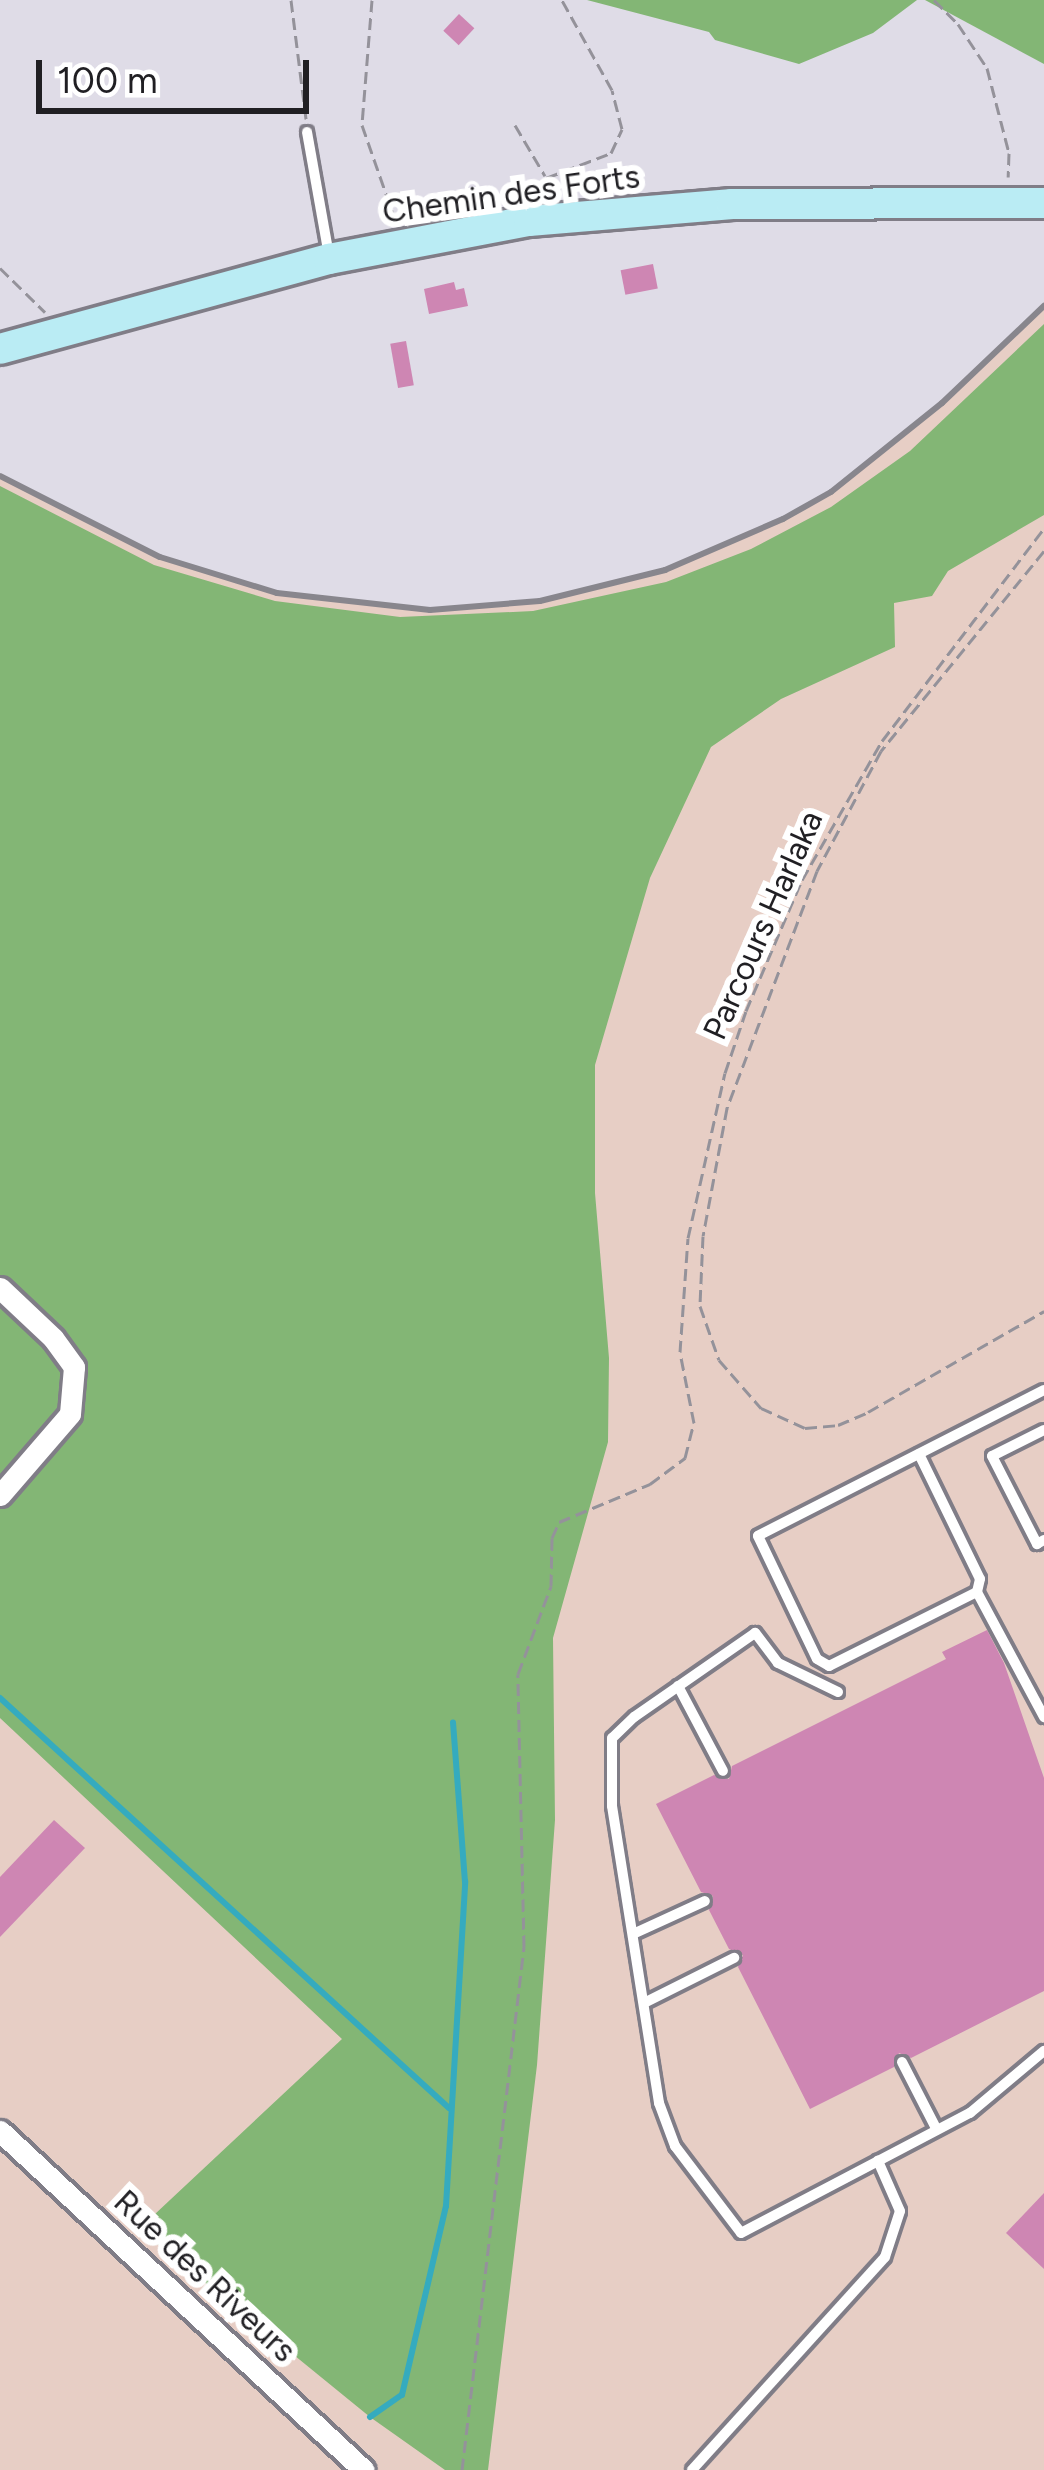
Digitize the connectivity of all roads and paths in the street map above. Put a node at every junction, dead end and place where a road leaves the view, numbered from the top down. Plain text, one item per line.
1 (291, 0) edge
2 (372, 0) edge
3 (562, 0) edge
4 (934, 0) edge
5 (515, 124) dead end
6 (307, 133) joint
7 (546, 178) junction
8 (1008, 203) junction
9 (1044, 203) edge
10 (549, 220) junction
11 (404, 243) junction
12 (329, 259) junction
13 (0, 268) edge
14 (60, 333) junction
15 (0, 349) edge
16 (1044, 528) edge
17 (1044, 551) edge
18 (0, 1288) edge
19 (1044, 1311) edge
20 (1044, 1390) edge
21 (1044, 1430) edge
22 (919, 1454) junction
23 (0, 1495) edge
24 (1044, 1540) edge
25 (977, 1592) junction
26 (678, 1687) junction
27 (838, 1692) dead end
28 (1044, 1717) edge
29 (723, 1771) dead end
30 (705, 1901) dead end
31 (633, 1934) junction
32 (734, 1958) dead end
33 (644, 2003) junction
34 (1044, 2051) edge
35 (902, 2062) dead end
36 (937, 2130) junction
37 (0, 2131) edge
38 (878, 2161) junction
39 (364, 2470) edge
40 (461, 2470) edge
41 (692, 2470) edge

1 - 6 path
2 - 11 path
3 - 7 path
4 - 8 path
5 - 7 path
6 - 12 lane
7 - 10 path
8 - 9 street, Chemin des Forts
8 - 10 street, Chemin des Forts
10 - 11 street, Chemin des Forts
11 - 12 street, Chemin des Forts
12 - 14 street, Chemin des Forts
13 - 14 path
14 - 15 street, Chemin des Forts
16 - 40 path, Parcours Harlaka
17 - 19 path
18 - 23 street
20 - 22 lane
21 - 24 lane
22 - 25 lane
22 - 25 lane
25 - 28 lane
26 - 27 lane
26 - 29 lane
26 - 31 lane
30 - 31 lane
31 - 33 lane
32 - 33 lane
33 - 38 lane
34 - 36 lane
35 - 36 lane
36 - 38 lane
37 - 39 street, Rue des Riveurs
38 - 41 lane

